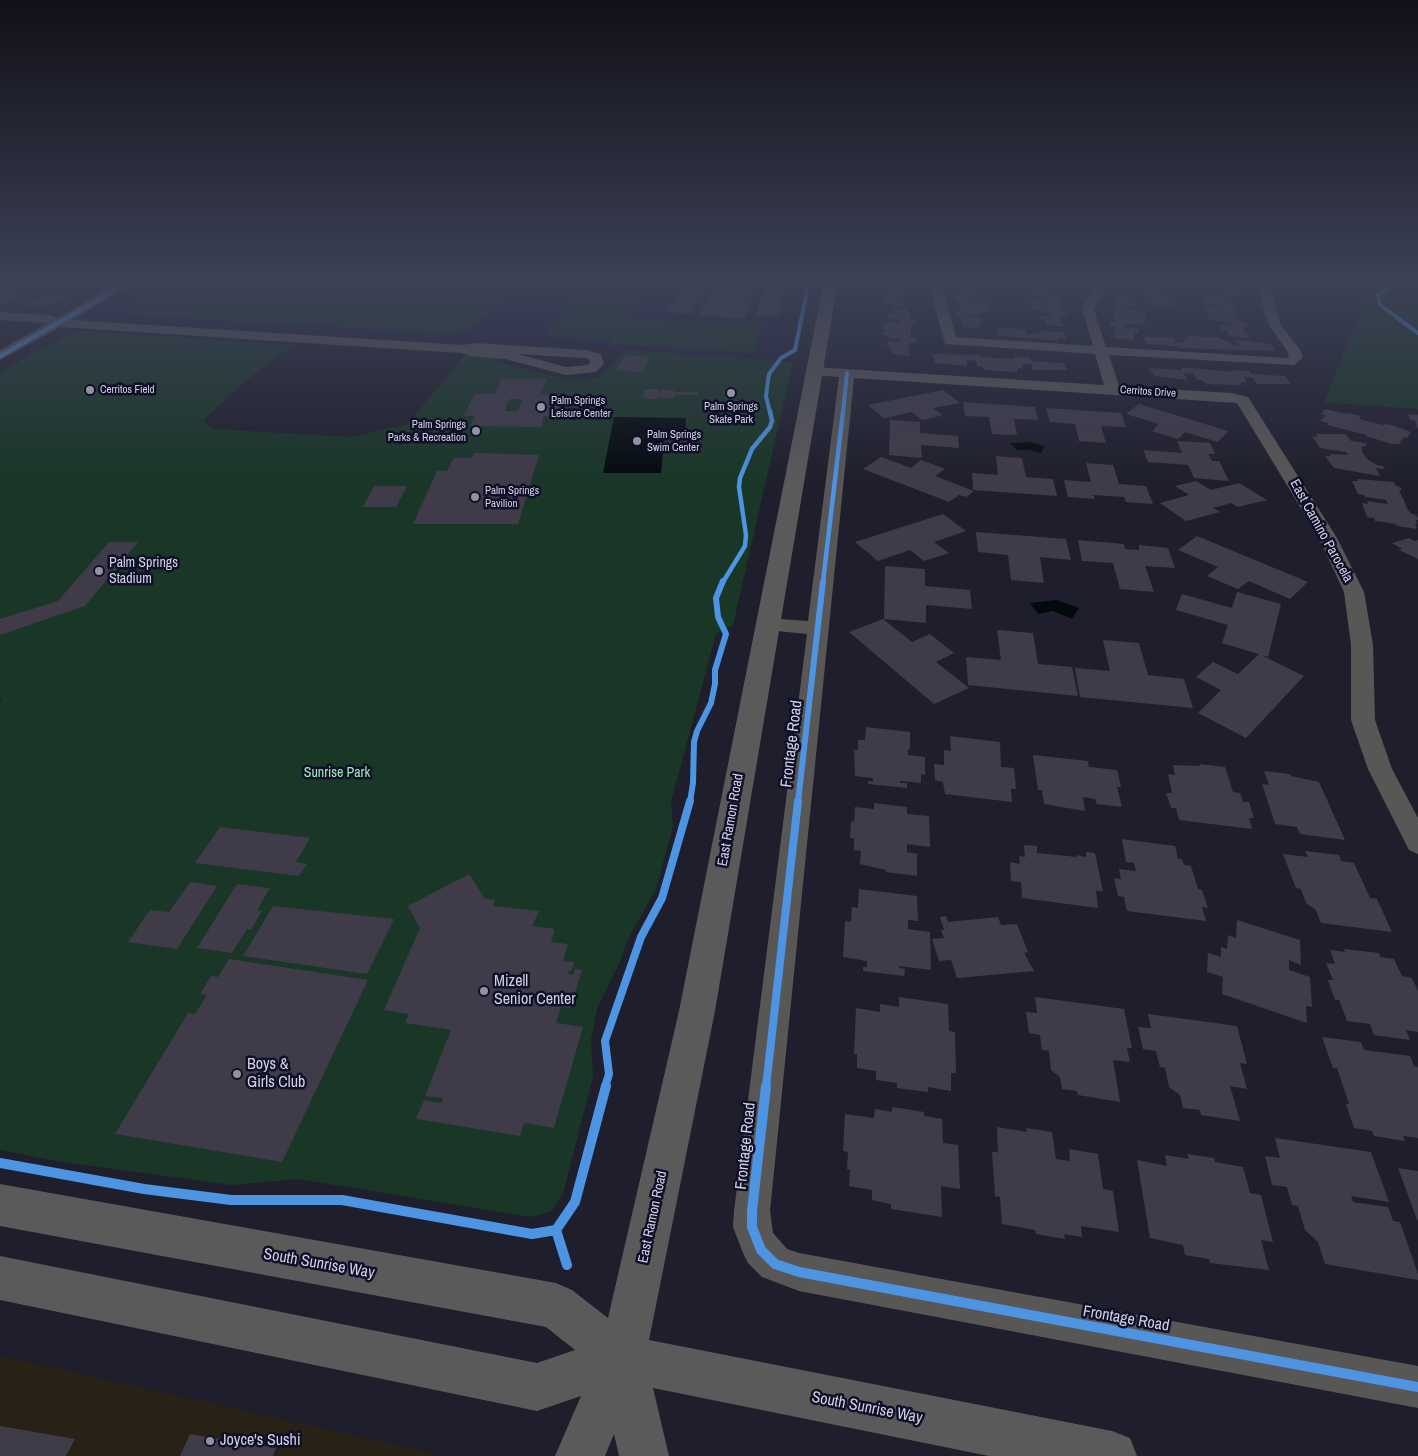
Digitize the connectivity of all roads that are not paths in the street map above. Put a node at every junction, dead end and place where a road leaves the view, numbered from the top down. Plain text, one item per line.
1 (12, 349) edge
2 (464, 349) edge
3 (507, 349) edge
4 (817, 349) edge
5 (1070, 349) edge
6 (1292, 349) edge
7 (1101, 351) junction
8 (0, 356) edge
9 (813, 371) junction
10 (847, 373) junction
11 (1113, 390) junction
12 (1243, 400) joint
13 (766, 624) junction
14 (819, 629) junction
15 (1418, 843) edge
16 (0, 1205) edge
17 (0, 1278) edge
18 (622, 1358) junction
19 (1418, 1387) edge
20 (580, 1456) edge
21 (644, 1456) edge
22 (1112, 1456) edge

1 - 8 street
2 - 3 street
4 - 9 main road, East Ramon Road
5 - 7 street
6 - 7 street
7 - 11 street
9 - 10 street, Cerritos Drive
9 - 13 main road, East Ramon Road
10 - 11 street, Cerritos Drive
10 - 14 street, Frontage Road
11 - 12 street, Cerritos Drive
12 - 15 street, East Camino Parocela
13 - 14 street
13 - 18 main road, East Ramon Road
14 - 19 street, Frontage Road
16 - 18 main road, South Sunrise Way
17 - 18 main road
18 - 20 main road, East Ramon Road
18 - 21 main road, East Ramon Road
18 - 22 main road, South Sunrise Way

